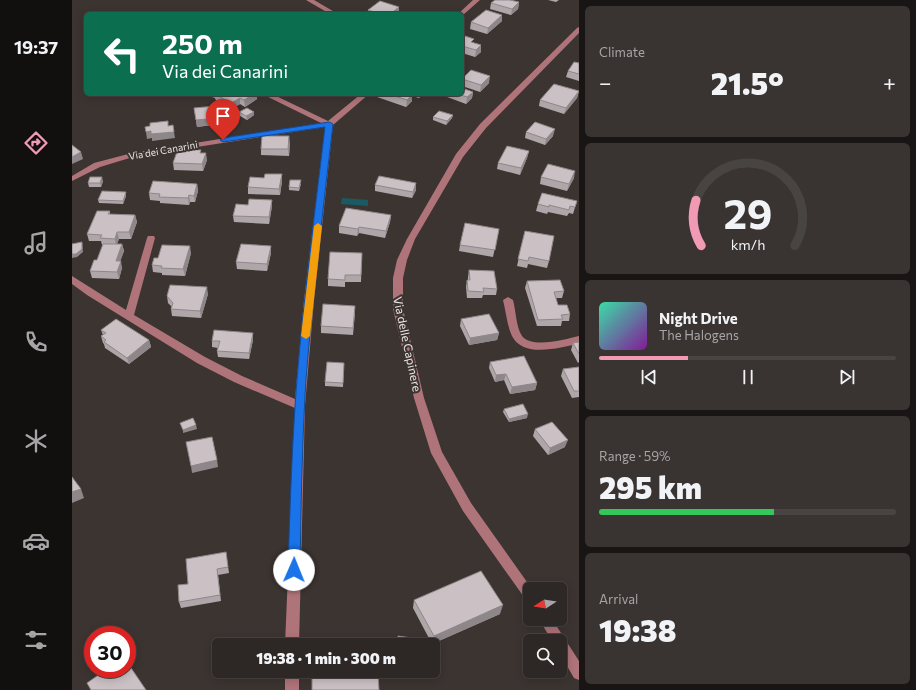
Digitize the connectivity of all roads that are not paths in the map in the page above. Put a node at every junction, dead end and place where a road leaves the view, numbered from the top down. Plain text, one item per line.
1 (309, 0) edge
2 (478, 0) edge
3 (331, 12) edge
4 (463, 12) edge
5 (579, 29) edge
6 (270, 96) edge
7 (363, 96) edge
8 (329, 124) junction
9 (72, 179) edge
10 (151, 238) dead end
11 (72, 278) edge
12 (508, 300) dead end
13 (129, 317) junction
14 (579, 340) edge
15 (300, 406) junction
16 (523, 586) edge
17 (292, 638) edge
18 (567, 653) edge
19 (579, 673) edge
20 (292, 678) edge
21 (292, 690) edge

1 - 3 street
2 - 4 street
5 - 16 street, Via delle Capinere
6 - 8 street
7 - 8 street
8 - 9 street, Via dei Canarini
8 - 15 street
10 - 13 street
11 - 13 street
12 - 14 street
13 - 15 street
15 - 17 street
18 - 19 street
20 - 21 street

